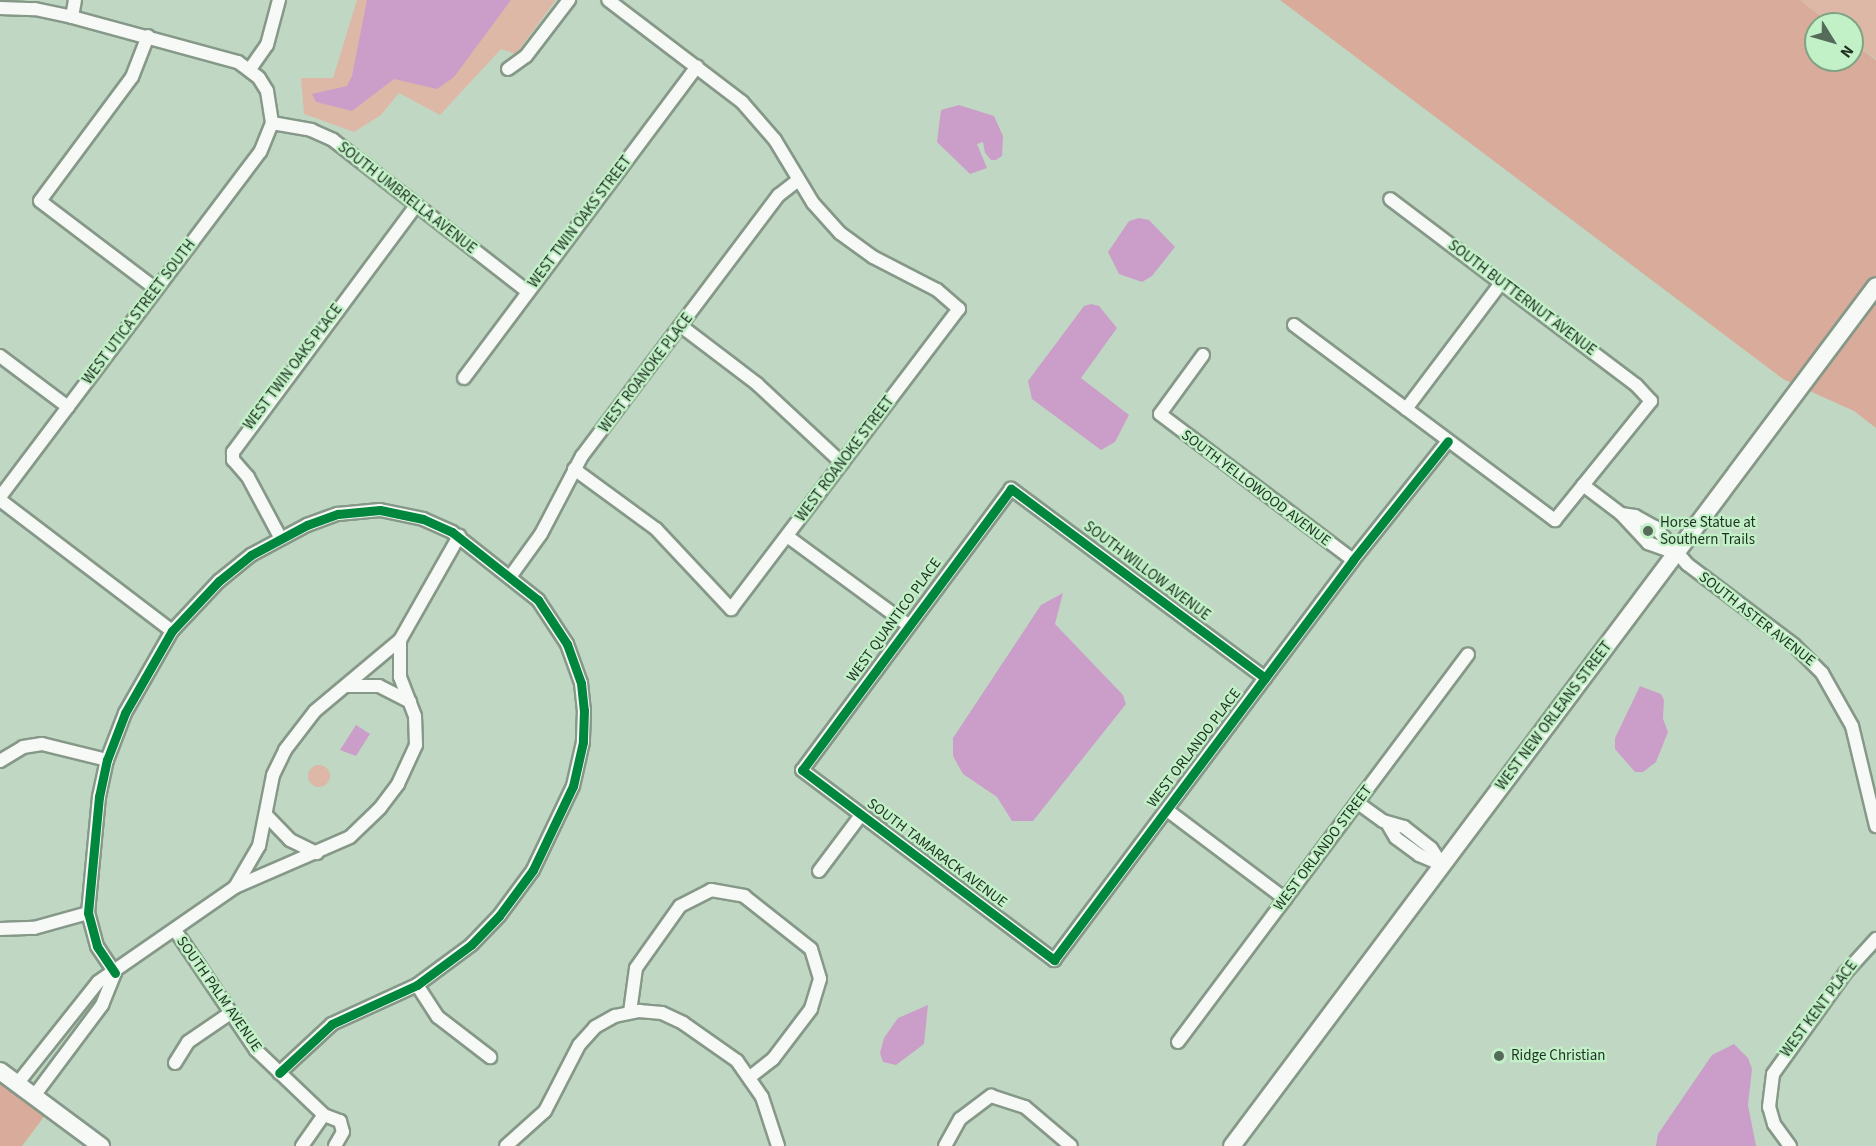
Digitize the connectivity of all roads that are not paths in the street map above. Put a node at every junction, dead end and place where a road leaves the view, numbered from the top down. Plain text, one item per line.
1 (75, 0) edge
2 (279, 0) edge
3 (568, 0) edge
4 (608, 0) edge
5 (0, 8) edge
6 (72, 17) junction
7 (148, 36) junction
8 (697, 66) junction
9 (250, 69) junction
10 (508, 69) dead end
11 (272, 123) junction
12 (798, 180) junction
13 (1390, 199) dead end
14 (416, 206) junction
15 (1501, 283) junction
16 (1876, 286) edge
17 (156, 289) junction
18 (528, 292) junction
19 (1294, 325) dead end
20 (681, 326) junction
21 (1203, 355) dead end
22 (0, 356) edge
23 (464, 378) dead end
24 (68, 407) junction
25 (1406, 409) junction
26 (1448, 441) junction
27 (842, 463) junction
28 (574, 469) junction
29 (1583, 485) junction
30 (1011, 489) joint
31 (0, 499) edge
32 (459, 536) junction
33 (787, 536) junction
34 (280, 537) junction
35 (1676, 554) junction
36 (1353, 560) junction
37 (510, 577) junction
38 (908, 625) junction
39 (172, 631) junction
40 (400, 640) junction
41 (1468, 654) dead end
42 (1265, 678) junction
43 (346, 686) junction
44 (411, 702) junction
45 (107, 760) junction
46 (0, 761) edge
47 (802, 770) joint
48 (1872, 788) edge
49 (1358, 803) junction
50 (1167, 810) junction
51 (861, 815) junction
52 (267, 816) junction
53 (1876, 826) edge
54 (316, 853) junction
55 (1442, 865) junction
56 (819, 871) dead end
57 (235, 887) junction
58 (1285, 899) junction
59 (88, 913) junction
60 (0, 929) edge
61 (175, 930) junction
62 (1876, 939) edge
63 (1054, 960) joint
64 (115, 973) junction
65 (417, 985) junction
66 (630, 1012) junction
67 (229, 1014) junction
68 (1178, 1042) dead end
69 (490, 1057) dead end
70 (175, 1063) dead end
71 (0, 1071) edge
72 (279, 1073) junction
73 (750, 1077) junction
74 (17, 1084) junction
75 (34, 1096) junction
76 (324, 1115) junction
77 (100, 1146) edge
78 (302, 1146) edge
79 (335, 1146) edge
80 (506, 1146) edge
81 (778, 1146) edge
82 (945, 1146) edge
83 (1071, 1146) edge
84 (1232, 1146) edge
85 (1790, 1146) edge

1 - 6 street
2 - 9 street
3 - 10 street
4 - 8 street
5 - 6 street
6 - 7 street
7 - 9 street
7 - 17 street
8 - 12 street
8 - 18 street, WEST TWIN OAKS STREET
9 - 11 street
11 - 14 street, SOUTH UMBRELLA AVENUE
11 - 17 street, WEST UTICA STREET SOUTH
12 - 20 street, WEST ROANOKE PLACE
12 - 27 street, WEST ROANOKE STREET
13 - 15 street, SOUTH BUTTERNUT AVENUE
14 - 18 street, SOUTH UMBRELLA AVENUE
14 - 34 street, WEST TWIN OAKS PLACE
15 - 25 street
15 - 29 street, SOUTH BUTTERNUT AVENUE
16 - 35 street, WEST NEW ORLEANS STREET
17 - 24 street, WEST UTICA STREET SOUTH
18 - 23 street, WEST TWIN OAKS STREET
19 - 25 street
20 - 27 street
20 - 28 street, WEST ROANOKE PLACE
21 - 36 street, SOUTH YELLOWOOD AVENUE
22 - 24 street
24 - 31 street, WEST UTICA STREET SOUTH
25 - 26 street
26 - 29 street
26 - 36 street, WEST ORLANDO PLACE
27 - 33 street, WEST ROANOKE STREET
28 - 33 street, WEST ROANOKE STREET
28 - 37 street, WEST ROANOKE PLACE
29 - 35 street, SOUTH ASTER AVENUE
30 - 38 street, WEST QUANTICO PLACE
30 - 42 street, SOUTH WILLOW AVENUE
31 - 39 street
32 - 34 street
32 - 37 street
32 - 40 street
33 - 38 street
34 - 39 street
35 - 48 street, SOUTH ASTER AVENUE
35 - 55 street, WEST NEW ORLEANS STREET
36 - 42 street, WEST ORLANDO PLACE
37 - 65 street
38 - 47 street, WEST QUANTICO PLACE
39 - 45 street
40 - 43 street
40 - 44 street
41 - 49 street, WEST ORLANDO STREET
42 - 50 street, WEST ORLANDO PLACE
43 - 44 street
43 - 52 street
44 - 54 street
45 - 46 street
45 - 59 street
47 - 51 street, SOUTH TAMARACK AVENUE
48 - 53 street, SOUTH ASTER AVENUE
49 - 55 street
49 - 58 street, WEST ORLANDO STREET
50 - 58 street
50 - 63 street, WEST ORLANDO PLACE
51 - 56 street
51 - 63 street, SOUTH TAMARACK AVENUE
52 - 54 street
52 - 57 street
54 - 57 street
55 - 84 street, WEST NEW ORLEANS STREET
57 - 61 street
58 - 68 street, WEST ORLANDO STREET
59 - 60 street
59 - 64 street
61 - 64 street
61 - 67 street, SOUTH PALM AVENUE
62 - 85 street, WEST KENT PLACE
64 - 74 street
64 - 75 street
65 - 69 street
65 - 72 street
66 - 73 street
66 - 73 street
66 - 80 street
67 - 70 street
67 - 72 street, SOUTH PALM AVENUE
71 - 74 street
72 - 76 street, SOUTH PALM AVENUE
73 - 81 street
74 - 75 street
75 - 77 street
76 - 78 street
76 - 79 street, SOUTH PALM AVENUE
82 - 83 street

